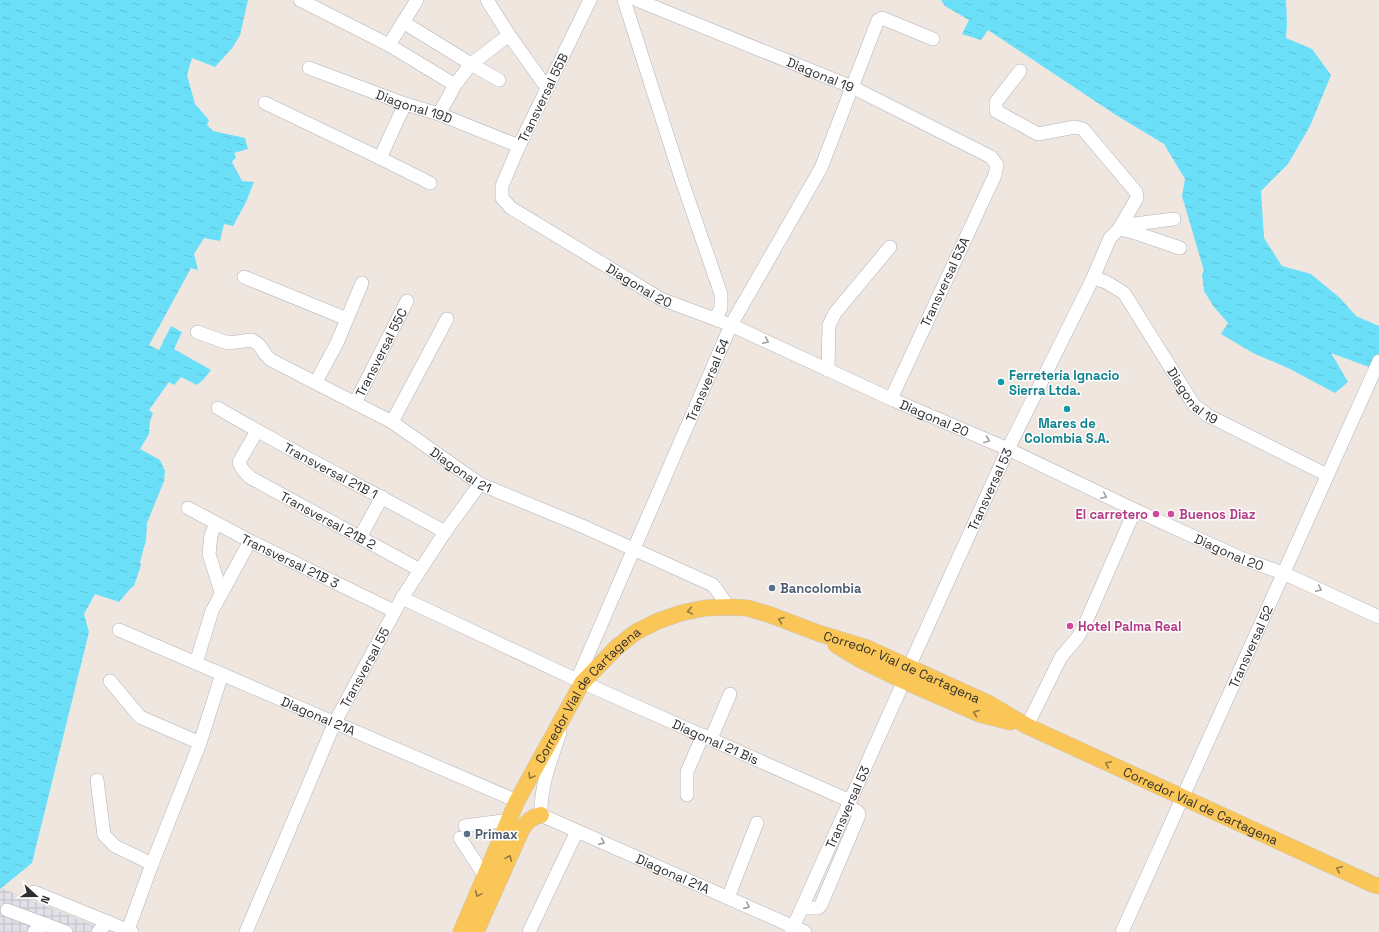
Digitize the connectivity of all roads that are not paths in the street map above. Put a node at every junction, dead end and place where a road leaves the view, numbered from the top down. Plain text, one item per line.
1 (300, 0) edge
2 (416, 0) edge
3 (487, 0) edge
4 (590, 0) edge
5 (624, 0) edge
6 (637, 0) edge
7 (403, 22) junction
8 (509, 35) junction
9 (933, 39) dead end
10 (389, 45) junction
11 (470, 64) junction
12 (308, 68) dead end
13 (1020, 71) dead end
14 (499, 80) dead end
15 (455, 85) junction
16 (852, 87) junction
17 (547, 88) junction
18 (266, 103) dead end
19 (405, 104) junction
20 (439, 114) junction
21 (520, 146) junction
22 (380, 158) junction
23 (997, 165) joint
24 (430, 183) dead end
25 (502, 198) joint
26 (1174, 219) dead end
27 (1119, 229) junction
28 (890, 247) dead end
29 (1180, 248) dead end
30 (244, 277) dead end
31 (1093, 278) junction
32 (362, 283) dead end
33 (407, 301) dead end
34 (348, 319) junction
35 (447, 319) dead end
36 (715, 320) junction
37 (731, 325) junction
38 (197, 332) dead end
39 (1379, 362) edge
40 (828, 370) junction
41 (316, 382) junction
42 (891, 399) junction
43 (355, 403) junction
44 (218, 408) dead end
45 (392, 422) junction
46 (258, 431) junction
47 (1008, 449) junction
48 (1327, 475) junction
49 (480, 484) junction
50 (382, 497) junction
51 (188, 508) dead end
52 (1135, 510) junction
53 (216, 523) junction
54 (445, 532) junction
55 (360, 537) junction
56 (250, 541) junction
57 (633, 550) junction
58 (420, 570) junction
59 (1283, 573) junction
60 (221, 592) junction
61 (402, 598) junction
62 (729, 607) junction
63 (394, 611) junction
64 (1379, 617) edge
65 (119, 630) dead end
66 (196, 663) junction
67 (222, 674) junction
68 (906, 674) junction
69 (110, 680) dead end
70 (580, 681) junction
71 (730, 694) dead end
72 (570, 705) junction
73 (335, 722) junction
74 (1027, 726) junction
75 (707, 737) junction
76 (200, 743) junction
77 (97, 780) dead end
78 (687, 795) dead end
79 (1182, 798) junction
80 (517, 801) junction
81 (849, 803) junction
82 (541, 815) junction
83 (510, 820) junction
84 (757, 823) dead end
85 (577, 831) junction
86 (152, 864) junction
87 (486, 878) junction
88 (1377, 887) edge
89 (34, 892) dead end
90 (728, 898) junction
91 (7, 910) dead end
92 (108, 922) junction
93 (45, 924) junction
94 (797, 930) edge
95 (130, 931) edge
96 (34, 932) edge
97 (66, 932) edge
98 (98, 932) edge
99 (246, 932) edge
100 (461, 932) edge
101 (476, 932) edge
102 (529, 932) edge
103 (1122, 932) edge

1 - 10 street
2 - 7 street
3 - 8 street
4 - 17 street, Transversal 55B
5 - 36 street
6 - 16 street, Diagonal 19
7 - 10 street
7 - 11 street
8 - 11 street
8 - 17 street
9 - 16 street, Transversal 54
10 - 15 street
11 - 14 street
11 - 15 street
12 - 19 street, Diagonal 19D
13 - 27 street, Transversal 53
15 - 20 street
16 - 23 street, Diagonal 19
16 - 37 street, Transversal 54
17 - 21 street, Transversal 55B
18 - 22 street
19 - 20 street, Diagonal 19D
19 - 22 street
20 - 21 street, Diagonal 19D
21 - 25 street, Transversal 55B
22 - 24 street
23 - 42 street, Transversal 53A
25 - 36 street, Diagonal 20
26 - 27 street
27 - 29 street
27 - 31 street, Transversal 53
28 - 40 street
30 - 34 street
31 - 47 street, Transversal 53
31 - 48 street, Diagonal 19
32 - 34 street
33 - 43 street, Transversal 55C
34 - 41 street
35 - 45 street
36 - 37 street, Diagonal 20
37 -> 40 street, Diagonal 20
37 - 57 street, Transversal 54
38 - 41 street, Diagonal 21
39 - 48 street, Transversal 52
40 - 42 street, Diagonal 20
41 - 43 street, Diagonal 21
42 -> 47 street, Diagonal 20
43 - 45 street, Diagonal 21
44 - 46 street, Transversal 21B 1
45 - 49 street, Diagonal 21
46 - 50 street, Transversal 21B 1
46 - 55 street, Transversal 21B 2
47 -> 52 street, Diagonal 20
47 - 68 street, Transversal 53
48 - 59 street, Transversal 52
49 - 54 street, Transversal 55
49 - 57 street, Diagonal 21
50 - 54 street, Transversal 21B 1
50 - 55 street
51 - 53 street, Transversal 21B 3
52 - 59 street, Diagonal 20
52 - 74 street
53 - 56 street, Transversal 21B 3
53 - 60 street
54 - 58 street, Transversal 55
55 - 58 street, Transversal 21B 2
56 - 60 street
56 - 63 street, Transversal 21B 3
57 - 62 street, Diagonal 21
57 - 70 street, Transversal 54
58 - 61 street, Transversal 55
59 -> 64 street, Diagonal 20
59 - 79 street, Transversal 52
60 - 66 street
61 - 63 street, Transversal 55
61 - 70 street
68 -> 62 main road, Corredor Vial de Cartagena
62 -> 70 main road, Corredor Vial de Cartagena
63 - 73 street, Transversal 55
65 - 66 street, Diagonal 21A
66 - 67 street, Diagonal 21A
67 - 73 street, Diagonal 21A
67 - 76 street
74 -> 68 main road, Corredor Vial de Cartagena
68 - 81 street, Transversal 53
69 - 76 street
70 - 72 main road, Corredor Vial de Cartagena
70 - 75 street, Diagonal 21 Bis
71 - 75 street
72 -> 80 main road, Corredor Vial de Cartagena
72 - 82 street
73 - 80 street, Diagonal 21A
73 - 99 street, Transversal 55
79 -> 74 main road, Corredor Vial de Cartagena
75 - 78 street
75 - 81 street, Diagonal 21 Bis
76 - 86 street
77 - 86 street
88 -> 79 main road, Corredor Vial de Cartagena
79 - 103 street, Transversal 52
80 - 83 main road, Corredor Vial de Cartagena
81 - 94 street, Transversal 53
82 - 85 street, Diagonal 21A
101 -> 82 main road
83 - 87 main road, Corredor Vial de Cartagena
83 - 87 street
84 - 90 street
85 -> 90 street, Diagonal 21A
85 - 102 street
86 - 95 street
87 -> 100 main road, Corredor Vial de Cartagena
89 - 92 street
90 -> 94 street, Diagonal 21A
91 - 93 street
92 - 95 street
92 - 98 street
93 - 96 street
93 - 97 street

